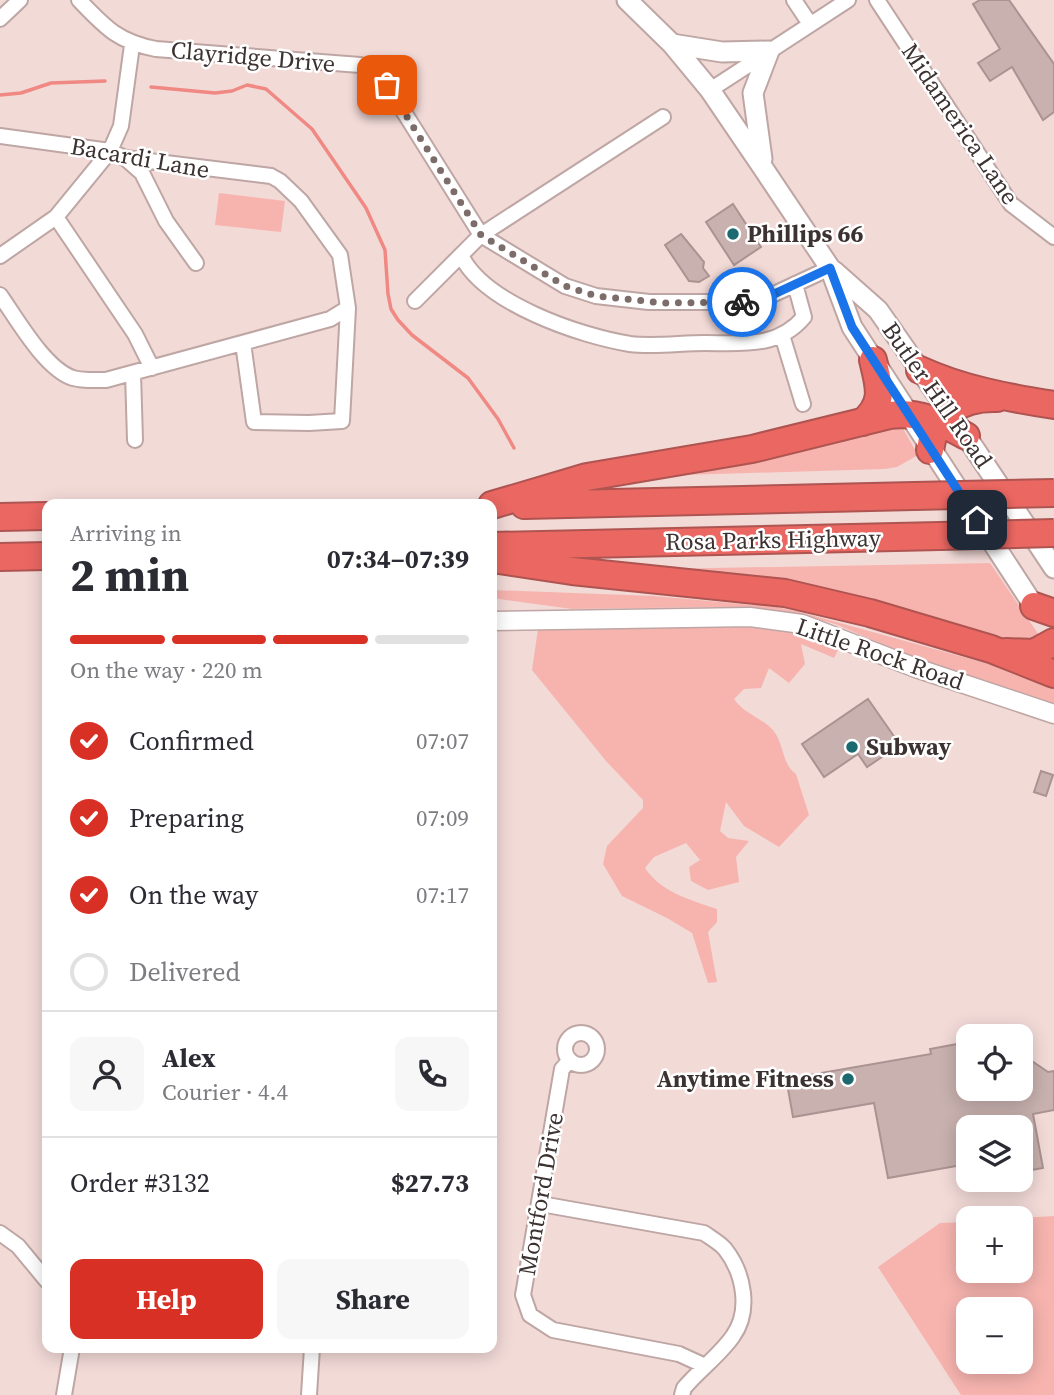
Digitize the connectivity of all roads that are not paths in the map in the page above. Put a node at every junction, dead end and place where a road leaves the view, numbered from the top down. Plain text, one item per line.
1 (20, 0) edge
2 (79, 0) edge
3 (627, 0) edge
4 (794, 0) edge
5 (848, 0) edge
6 (877, 0) edge
7 (0, 19) edge
8 (810, 24) junction
9 (672, 44) junction
10 (132, 45) junction
11 (769, 51) junction
12 (710, 90) junction
13 (663, 117) dead end
14 (0, 136) edge
15 (110, 151) junction
16 (125, 158) junction
17 (763, 167) junction
18 (56, 217) junction
19 (481, 235) junction
20 (1054, 237) edge
21 (461, 255) junction
22 (0, 256) edge
23 (196, 263) dead end
24 (830, 268) junction
25 (795, 284) junction
26 (0, 295) edge
27 (415, 301) dead end
28 (348, 308) junction
29 (782, 335) junction
30 (243, 343) junction
31 (873, 360) junction
32 (152, 368) junction
33 (920, 370) junction
34 (133, 373) junction
35 (1010, 398) junction
36 (803, 404) dead end
37 (1054, 405) edge
38 (907, 412) junction
39 (944, 417) junction
40 (863, 422) junction
41 (966, 436) joint
42 (135, 440) dead end
43 (930, 450) junction
44 (1054, 493) edge
45 (497, 504) edge
46 (497, 505) edge
47 (42, 516) edge
48 (0, 517) edge
49 (1054, 533) edge
50 (497, 546) edge
51 (42, 556) edge
52 (0, 557) edge
53 (497, 560) edge
54 (1054, 569) edge
55 (1044, 609) edge
56 (497, 621) edge
57 (1054, 637) edge
58 (1054, 642) edge
59 (991, 649) junction
60 (1054, 674) edge
61 (1054, 713) edge
62 (570, 1060) dead end
63 (541, 1204) junction
64 (0, 1233) edge
65 (42, 1275) edge
66 (71, 1353) edge
67 (312, 1353) edge
68 (703, 1365) junction
69 (64, 1395) edge
70 (309, 1395) edge
71 (682, 1395) edge

1 - 7 street
2 - 10 street, Clayridge Drive
3 - 9 main road, Butler Hill Road
4 - 8 street
5 - 8 street
6 - 20 street, Midamerica Lane
8 - 11 street
9 - 11 main road
9 - 12 main road, Butler Hill Road
10 - 15 street
10 - 19 street, Clayridge Drive
11 - 12 street
11 - 17 main road
12 - 17 main road, Butler Hill Road
13 - 19 street
14 - 15 street, Bacardi Lane
15 - 16 street, Bacardi Lane
15 - 18 street
16 - 23 street
16 - 28 street, Bacardi Lane
17 - 24 main road, Butler Hill Road
18 - 22 street
18 - 32 street
19 - 21 street
19 - 25 street, Clayridge Drive
21 - 27 street
21 - 29 street
24 - 25 street, Clayridge Drive
24 - 31 main road, Butler Hill Road
24 - 33 main road, Butler Hill Road
25 - 29 street
26 - 34 street
28 - 30 street
28 - 30 street
29 - 36 street
30 - 32 street
31 - 38 main road, Butler Hill Road
31 - 40 highway
32 - 34 street
33 - 35 highway
33 - 39 main road, Butler Hill Road
34 - 42 street
35 - 37 highway
35 - 39 highway
38 - 39 highway
38 - 40 highway
38 - 43 main road, Butler Hill Road
39 - 41 highway
39 - 43 highway
40 - 45 highway
41 - 54 main road, Butler Hill Road
43 - 55 main road, Butler Hill Road
44 - 46 highway, Rosa Parks Highway, bridge
47 - 48 highway
49 - 50 highway, Rosa Parks Highway, bridge
51 - 52 highway
53 - 59 highway
55 - 57 street, Butler Hill Road
56 - 61 street, Little Rock Road
58 - 59 highway
59 - 60 highway
62 - 63 street, Montford Drive
63 - 68 street, Montford Drive
63 - 68 street
64 - 65 street
66 - 69 street
67 - 70 street
68 - 71 street

